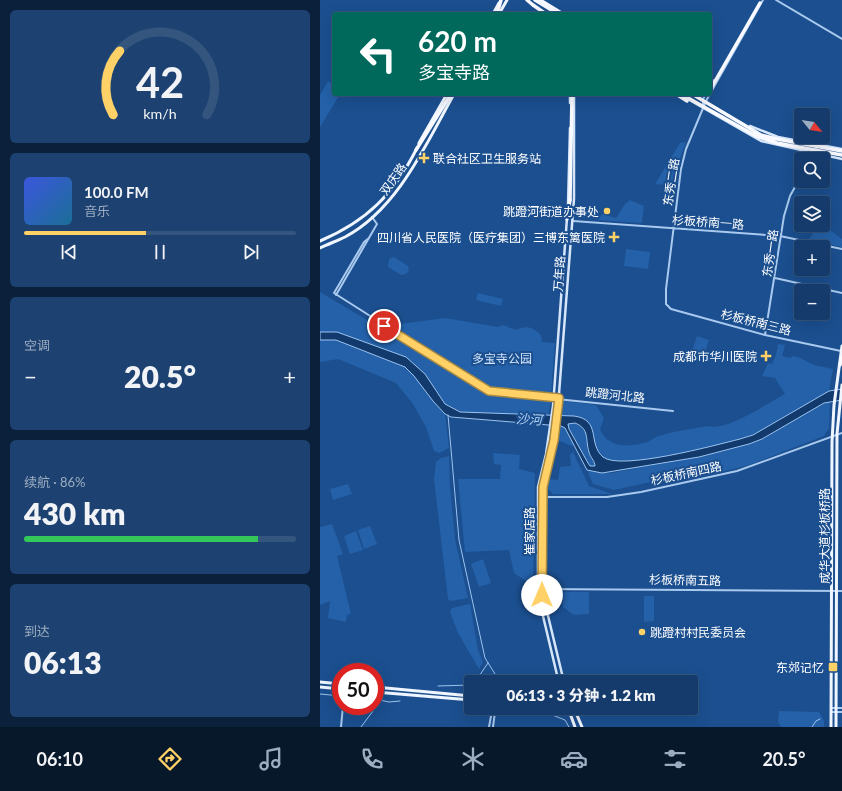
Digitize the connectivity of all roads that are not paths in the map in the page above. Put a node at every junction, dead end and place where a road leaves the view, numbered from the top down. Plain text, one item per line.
1 (500, 0) edge
2 (507, 0) edge
3 (526, 0) edge
4 (536, 0) edge
5 (540, 0) edge
6 (776, 0) edge
7 (761, 1) edge
8 (494, 12) edge
9 (498, 12) edge
10 (499, 12) edge
11 (541, 12) edge
12 (542, 12) edge
13 (556, 12) edge
14 (560, 12) edge
15 (842, 39) edge
16 (712, 83) edge
17 (712, 87) edge
18 (712, 90) edge
19 (446, 96) edge
20 (451, 96) edge
21 (451, 96) edge
22 (572, 96) edge
23 (572, 96) edge
24 (572, 96) edge
25 (681, 96) edge
26 (696, 96) edge
27 (697, 96) edge
28 (705, 96) edge
29 (709, 96) edge
30 (703, 99) junction
31 (706, 101) junction
32 (705, 110) junction
33 (570, 131) junction
34 (575, 131) junction
35 (794, 139) edge
36 (818, 144) joint
37 (416, 150) junction
38 (842, 150) edge
39 (805, 152) edge
40 (814, 152) edge
41 (842, 156) edge
42 (830, 157) edge
43 (842, 159) edge
44 (794, 188) edge
45 (372, 217) junction
46 (568, 219) junction
47 (572, 221) junction
48 (673, 229) junction
49 (780, 236) junction
50 (320, 241) edge
51 (320, 248) edge
52 (842, 248) edge
53 (775, 278) junction
54 (842, 293) edge
55 (668, 307) joint
56 (765, 335) junction
57 (842, 346) edge
58 (841, 351) junction
59 (842, 357) edge
60 (840, 365) junction
61 (842, 386) edge
62 (554, 398) junction
63 (559, 398) junction
64 (554, 406) joint
65 (558, 407) joint
66 (673, 411) dead end
67 (842, 432) edge
68 (837, 434) junction
69 (832, 436) junction
70 (538, 497) junction
71 (543, 497) junction
72 (543, 588) junction
73 (538, 589) junction
74 (832, 590) junction
75 (837, 590) junction
76 (842, 591) edge
77 (557, 675) edge
78 (562, 675) edge
79 (320, 682) edge
80 (332, 683) edge
81 (320, 687) edge
82 (332, 688) edge
83 (384, 689) edge
84 (384, 693) edge
85 (464, 695) edge
86 (464, 699) edge
87 (842, 708) edge
88 (831, 710) junction
89 (836, 710) junction
90 (842, 712) edge
91 (342, 715) edge
92 (490, 715) edge
93 (495, 715) edge
94 (571, 715) edge
95 (577, 715) edge
96 (341, 727) edge
97 (490, 727) edge
98 (493, 727) edge
99 (575, 727) edge
100 (582, 727) edge
101 (831, 727) edge
102 (836, 727) edge

1 - 8 main road
1 - 9 highway, bridge
2 - 10 main road
3 - 11 main road
3 - 12 highway, bridge
4 - 13 highway
5 - 14 highway
6 - 15 street
7 - 16 street
7 - 17 highway
7 - 18 street, 东秀二路
19 - 37 main road, 双庆路
20 - 37 highway
21 - 45 main road, 双庆路
22 - 33 main road, 万年路
23 - 34 main road, 万年路
24 - 46 highway, bridge
25 - 32 highway, bridge
26 - 38 highway, bridge
27 - 30 main road
28 - 30 street
29 - 31 street, 东秀二路
30 - 31 main road
30 - 32 street
31 - 32 street, 东秀二路
31 - 35 main road
32 - 39 main road
32 - 41 highway, bridge
32 - 48 street, 东秀二路
33 - 34 main road
33 - 46 main road, 万年路
34 - 47 main road, 万年路
36 - 38 main road
36 - 40 street
37 - 50 main road, 双庆路
42 - 43 main road
44 - 49 street, 东秀一路
45 - 51 main road, 双庆路
45 - 62 street, 跳蹬河北路
46 - 62 main road, 万年路
47 - 48 street, 杉板桥南一路
47 - 63 main road, 万年路
48 - 49 street, 杉板桥南一路
48 - 55 street, 东秀二路
49 - 52 street, 杉板桥南一路
49 - 53 street, 东秀一路
53 - 54 street
53 - 56 street, 东秀一路
55 - 56 street, 杉板桥南三路
56 - 58 street, 杉板桥南三路
57 - 58 main road, 成华大道杉板桥路
58 - 60 main road, 成华大道杉板桥路
59 - 60 highway
60 - 69 main road, 成华大道杉板桥路
61 - 68 main road, 成华大道杉板桥路
62 - 63 street, 跳蹬河北路
62 - 64 main road, 万年路
63 - 65 main road, 万年路
63 - 66 street, 跳蹬河北路
64 - 70 main road, 崔家店路
65 - 71 main road, 崔家店路
67 - 68 street, 杉板桥南四路
68 - 69 street, 杉板桥南四路
68 - 75 main road, 成华大道杉板桥路
69 - 71 street, 杉板桥南四路
69 - 74 main road, 成华大道杉板桥路
70 - 71 street, 杉板桥南四路
70 - 73 main road, 崔家店路
71 - 72 main road, 崔家店路
72 - 73 street, 杉板桥南五路
72 - 74 street, 杉板桥南五路
72 - 78 main road, 崔家店路
73 - 77 main road, 崔家店路
74 - 75 street, 杉板桥南五路
74 - 88 main road, 成华大道杉板桥路
75 - 76 street, 杉板桥南五路
75 - 89 main road, 成华大道杉板桥路
79 - 80 main road
81 - 82 main road
83 - 85 main road
84 - 86 main road
87 - 89 street
88 - 89 street
88 - 101 main road, 成华大道杉板桥路
89 - 90 street
89 - 102 main road, 成华大道杉板桥路
91 - 96 street
92 - 97 street
93 - 98 street
94 - 99 main road
95 - 100 main road

